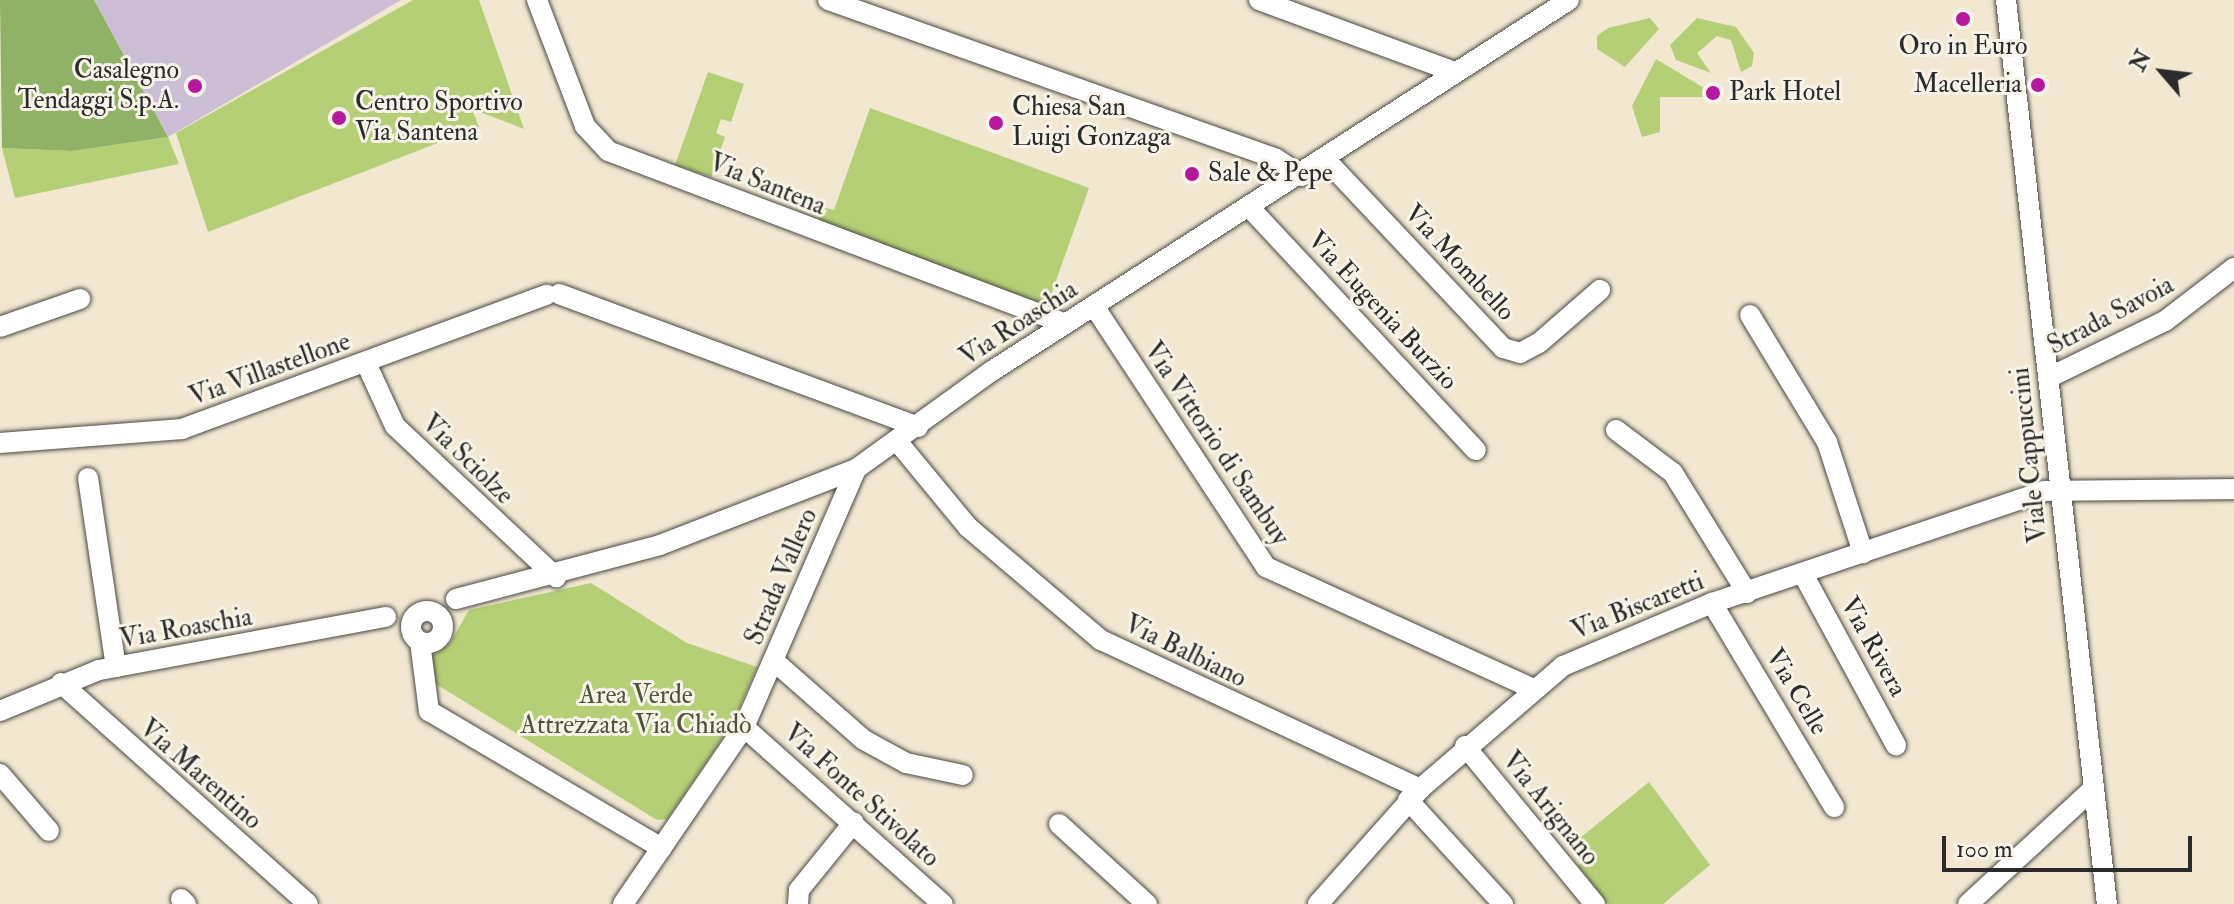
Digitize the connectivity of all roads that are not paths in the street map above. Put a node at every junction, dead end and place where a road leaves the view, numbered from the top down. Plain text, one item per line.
1 (537, 0) edge
2 (828, 0) edge
3 (1259, 0) edge
4 (1569, 0) edge
5 (2006, 0) edge
6 (1455, 72) junction
7 (1327, 161) junction
8 (1302, 176) junction
9 (1250, 208) junction
10 (2234, 268) edge
11 (1600, 290) dead end
12 (80, 299) dead end
13 (1094, 306) junction
14 (1750, 315) dead end
15 (1065, 324) junction
16 (0, 327) edge
17 (366, 363) junction
18 (2048, 378) junction
19 (918, 427) junction
20 (1616, 430) dead end
21 (897, 441) junction
22 (0, 443) edge
23 (1476, 450) dead end
24 (856, 469) junction
25 (88, 478) dead end
26 (2059, 488) junction
27 (2234, 489) edge
28 (1863, 553) junction
29 (1803, 574) junction
30 (556, 577) junction
31 (1747, 593) junction
32 (1712, 603) junction
33 (424, 623) junction
34 (774, 661) junction
35 (116, 667) junction
36 (61, 683) junction
37 (1531, 688) junction
38 (0, 711) edge
39 (744, 727) junction
40 (1896, 745) dead end
41 (1465, 746) junction
42 (0, 774) edge
43 (963, 775) dead end
44 (2094, 788) junction
45 (1414, 794) junction
46 (1834, 807) dead end
47 (854, 822) junction
48 (1059, 824) dead end
49 (49, 831) dead end
50 (662, 848) junction
51 (308, 904) edge
52 (623, 904) edge
53 (798, 904) edge
54 (943, 904) edge
55 (1147, 904) edge
56 (1318, 904) edge
57 (1503, 904) edge
58 (1595, 904) edge
59 (1968, 904) edge
60 (2107, 904) edge

1 - 15 street, Via Santena
2 - 8 street
3 - 6 street
4 - 6 street, Via Roaschia
5 - 18 street, Viale Cappuccini
6 - 7 street, Via Roaschia
7 - 8 street, Via Roaschia
7 - 11 street, Via Mombello
8 - 9 street, Via Roaschia
9 - 13 street, Via Roaschia
9 - 23 street, Via Eugenia Burzio
10 - 18 street, Strada Savoia
12 - 16 street
13 - 15 street, Via Roaschia
13 - 37 street, Via Vittorio di Sambuy
14 - 28 street
15 - 19 street, Via Roaschia
17 - 19 street, Via Villastellone
17 - 22 street, Via Villastellone
17 - 30 street, Via Sciolze
18 - 26 street, Viale Cappuccini
19 - 21 street, Via Roaschia
20 - 31 street
21 - 24 street, Via Roaschia
21 - 45 street, Via Balbiano
24 - 30 street, Via Roaschia
24 - 34 street, Strada Vallero
25 - 35 street
26 - 27 street, Via Biscaretti
26 - 28 street, Via Biscaretti
26 - 44 street, Viale Cappuccini
28 - 29 street, Via Biscaretti
29 - 31 street, Via Biscaretti
29 - 40 street, Via Rivera
30 - 33 street, Via Roaschia
31 - 32 street, Via Biscaretti
32 - 37 street, Via Biscaretti
32 - 46 street, Via Celle
33 - 35 street, Via Roaschia
33 - 50 street
34 - 39 street, Strada Vallero
34 - 43 street
35 - 36 street, Via Roaschia
36 - 38 street, Via Roaschia
36 - 51 street, Via Marentino
37 - 41 street, Via Biscaretti
39 - 47 street, Via Fonte Stivolato
39 - 50 street, Strada Vallero
41 - 45 street, Via Biscaretti
41 - 58 street, Via Arignano
42 - 49 street
44 - 59 street
44 - 60 street, Viale Cappuccini
45 - 56 street, Via Biscaretti
45 - 57 street
47 - 53 street
47 - 54 street, Via Fonte Stivolato
48 - 55 street
50 - 52 street, Strada Vallero

